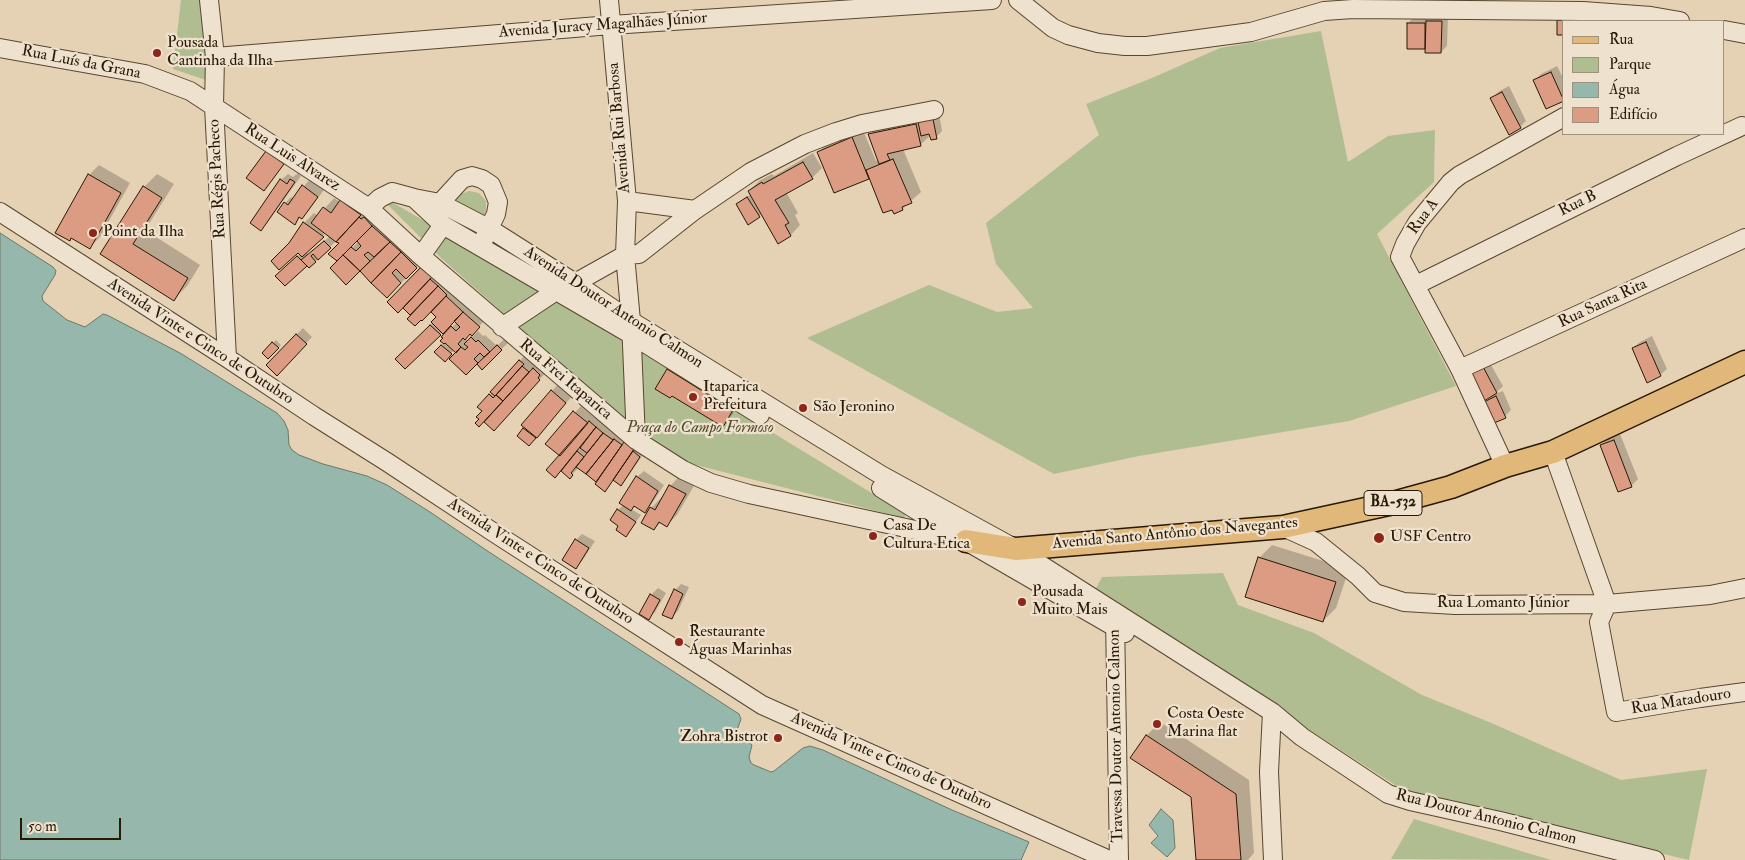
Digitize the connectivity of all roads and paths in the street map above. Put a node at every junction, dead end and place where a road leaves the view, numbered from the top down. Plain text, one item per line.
1 (209, 0) edge
2 (609, 0) edge
3 (992, 0) edge
4 (1018, 0) edge
5 (1582, 16) edge
6 (1674, 20) edge
7 (611, 25) junction
8 (1725, 30) edge
9 (1745, 34) edge
10 (0, 48) edge
11 (215, 57) junction
12 (190, 91) joint
13 (214, 106) junction
14 (934, 110) dead end
15 (1562, 118) edge
16 (1742, 126) dead end
17 (1725, 134) edge
18 (1722, 135) edge
19 (627, 201) junction
20 (369, 208) junction
21 (695, 210) junction
22 (0, 212) edge
23 (438, 214) junction
24 (490, 229) junction
25 (1745, 238) edge
26 (480, 246) junction
27 (421, 256) junction
28 (625, 256) junction
29 (575, 282) junction
30 (1416, 285) junction
31 (556, 290) junction
32 (502, 327) junction
33 (631, 328) junction
34 (227, 358) junction
35 (1745, 362) edge
36 (1460, 369) junction
37 (636, 440) junction
38 (1553, 452) junction
39 (1505, 466) junction
40 (877, 479) junction
41 (1283, 527) junction
42 (966, 540) junction
43 (1016, 549) junction
44 (1745, 588) edge
45 (1607, 604) junction
46 (1115, 619) junction
47 (1745, 692) edge
48 (1271, 719) junction
49 (1109, 860) edge
50 (1119, 860) edge
51 (1272, 860) edge
52 (1656, 860) edge

1 - 11 street, Rua Régis Pacheco
2 - 7 street, Avenida Rui Barbosa
3 - 7 street, Avenida Juracy Magalhães Júnior
4 - 5 street
5 - 6 street
7 - 11 street, Avenida Juracy Magalhães Júnior
7 - 19 street, Avenida Rui Barbosa
8 - 9 street
10 - 12 street, Rua Luís da Grana
11 - 13 street, Rua Régis Pacheco
12 - 13 street, Rua Luis Alvarez
13 - 20 street, Rua Luis Alvarez
13 - 34 street, Rua Régis Pacheco
14 - 21 street
15 - 30 street, Rua A
16 - 17 street, Rua B
18 - 30 street, Rua B
19 - 21 street
19 - 28 street, Avenida Rui Barbosa
20 - 23 street, Avenida Doutor Antonio Calmon / BA-532
20 - 27 street, Rua Frei Itaparica / BA-532
21 - 28 street
22 - 34 street, Avenida Vinte e Cinco de Outubro
23 - 24 street, Avenida Doutor Antonio Calmon / BA-532
23 - 24 street
23 - 26 street, Avenida Doutor Antonio Calmon / BA-532
23 - 27 street
24 - 26 street
24 - 29 street, Avenida Doutor Antonio Calmon / BA-532
25 - 36 street, Rua Santa Rita
26 - 31 street, Avenida Doutor Antonio Calmon / BA-532
27 - 32 street, Rua Frei Itaparica / BA-532
28 - 29 street
28 - 33 street, Avenida Rui Barbosa
29 - 31 street
29 - 33 street, Avenida Doutor Antonio Calmon / BA-532
30 - 36 street, Rua A
31 - 32 street
31 - 33 street, Avenida Doutor Antonio Calmon / BA-532
32 - 37 street, Rua Frei Itaparica / BA-532
33 - 37 street, Avenida Rui Barbosa
33 - 40 street, Avenida Doutor Antonio Calmon / BA-532
34 - 49 street, Avenida Vinte e Cinco de Outubro
35 - 38 main road, Avenida Santo Antônio dos Navegantes / BA-532
36 - 39 street, Rua A
37 - 42 street, Rua Frei Itaparica / BA-532
38 - 39 main road, Avenida Santo Antônio dos Navegantes / BA-532
38 - 45 street
39 - 41 main road, Avenida Santo Antônio dos Navegantes / BA-532
40 - 42 street, Avenida Doutor Antonio Calmon / BA-532
40 - 43 street, Avenida Doutor Antonio Calmon / BA-532
41 - 43 main road, Avenida Santo Antônio dos Navegantes / BA-532
41 - 45 street, Rua Lomanto Júnior
42 - 43 main road, Avenida Santo Antônio dos Navegantes / BA-532
42 - 46 street, Rua Doutor Antonio Calmon
43 - 46 street, Rua Doutor Antonio Calmon
44 - 45 street, Rua Lomanto Júnior
45 - 47 street, Rua Matadouro
46 - 48 street, Rua Doutor Antonio Calmon
46 - 50 street, Travessa Doutor Antonio Calmon
48 - 51 street
48 - 52 street, Rua Doutor Antonio Calmon

